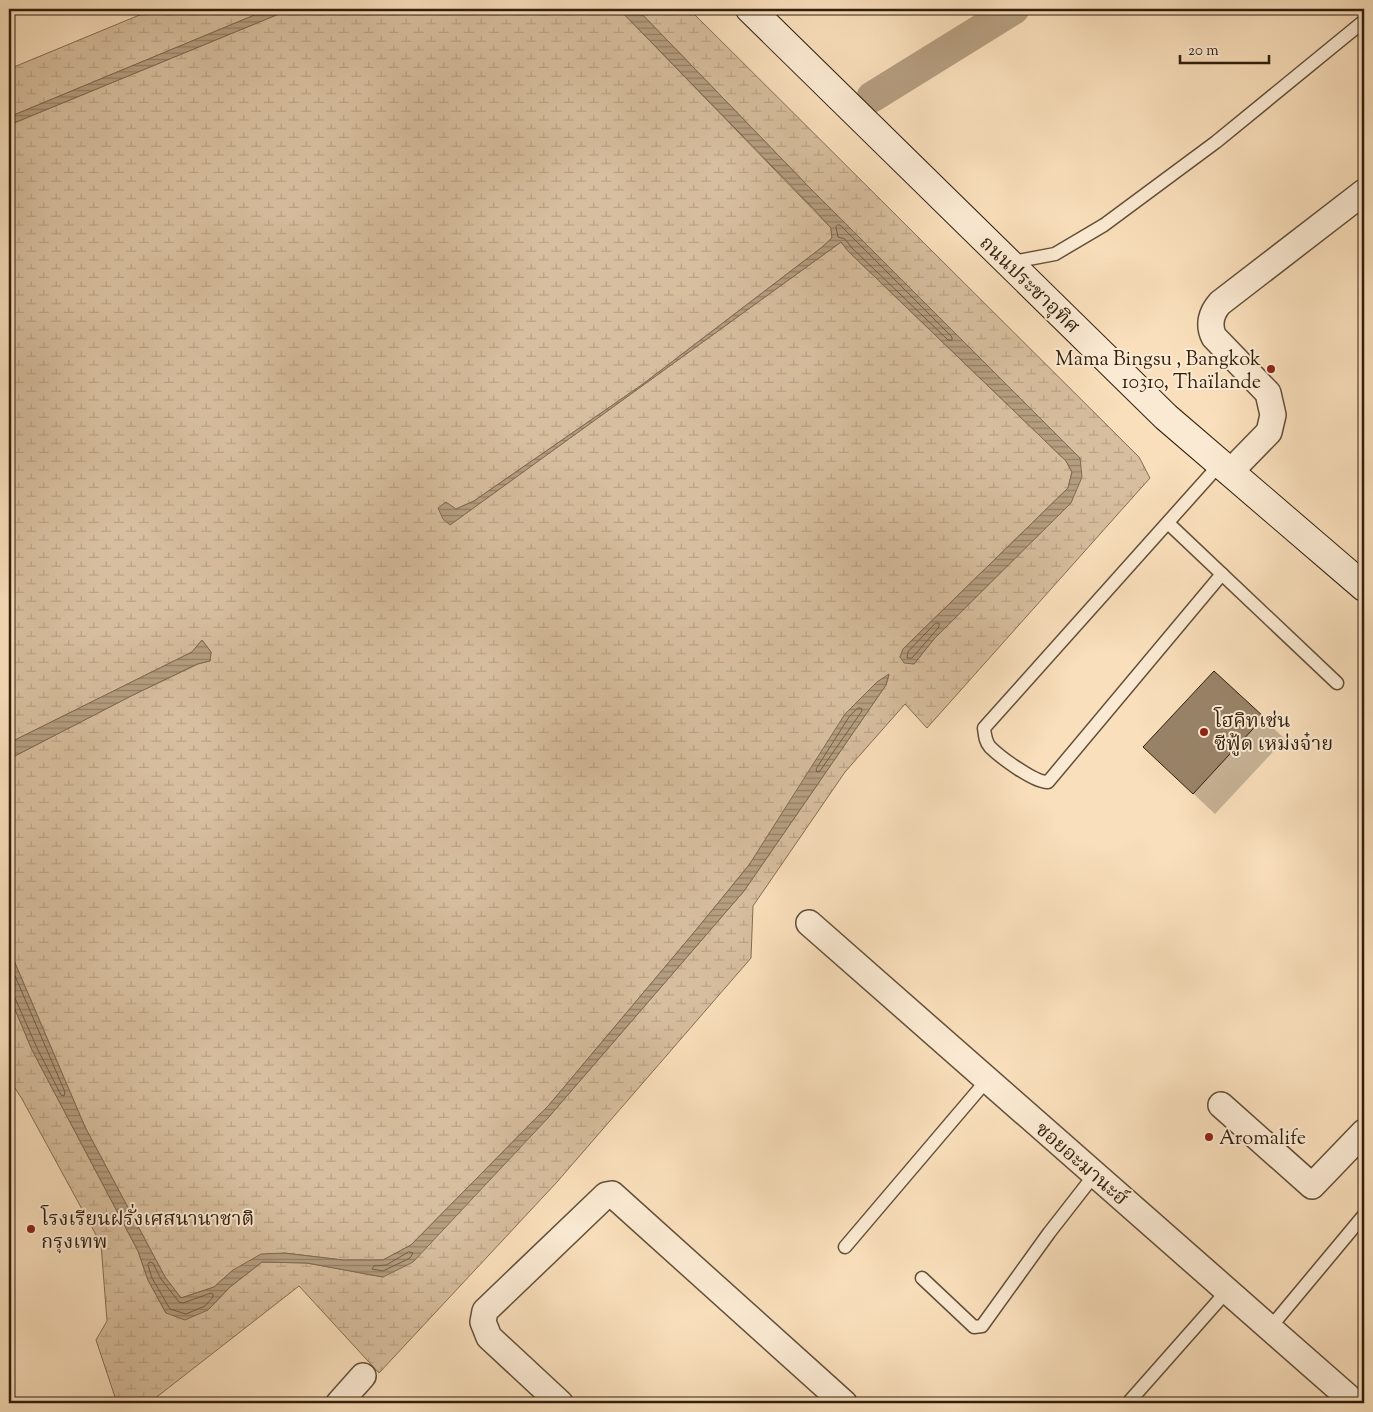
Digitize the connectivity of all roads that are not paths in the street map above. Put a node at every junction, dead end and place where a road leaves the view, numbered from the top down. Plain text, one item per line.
1 (750, 9) edge
2 (1364, 21) edge
3 (1364, 192) edge
4 (1008, 263) junction
5 (1225, 468) junction
6 (1168, 523) junction
7 (1222, 574) junction
8 (1364, 587) edge
9 (1337, 683) dead end
10 (810, 923) dead end
11 (987, 1080) junction
12 (1221, 1105) dead end
13 (1364, 1132) edge
14 (1095, 1174) junction
15 (1364, 1215) edge
16 (845, 1247) dead end
17 (922, 1278) dead end
18 (1227, 1291) junction
19 (1269, 1329) junction
20 (363, 1376) dead end
21 (339, 1403) edge
22 (560, 1403) edge
23 (844, 1403) edge
24 (1128, 1403) edge
25 (1355, 1403) edge

1 - 4 main road, ถนนประชาอุทิศ
2 - 4 lane
3 - 5 street
4 - 5 main road, ถนนประชาอุทิศ
5 - 6 lane
5 - 8 main road, ถนนประชาอุทิศ
6 - 7 lane
6 - 7 lane
7 - 9 lane
10 - 11 street, ซอยอะมานะฮ์
11 - 14 street, ซอยอะมานะฮ์
11 - 16 lane
12 - 13 street
14 - 17 lane
14 - 18 street, ซอยอะมานะฮ์
15 - 19 lane
18 - 19 street, ซอยอะมานะฮ์
18 - 24 lane
19 - 25 street, ซอยอะมานะฮ์
20 - 21 street
22 - 23 street

